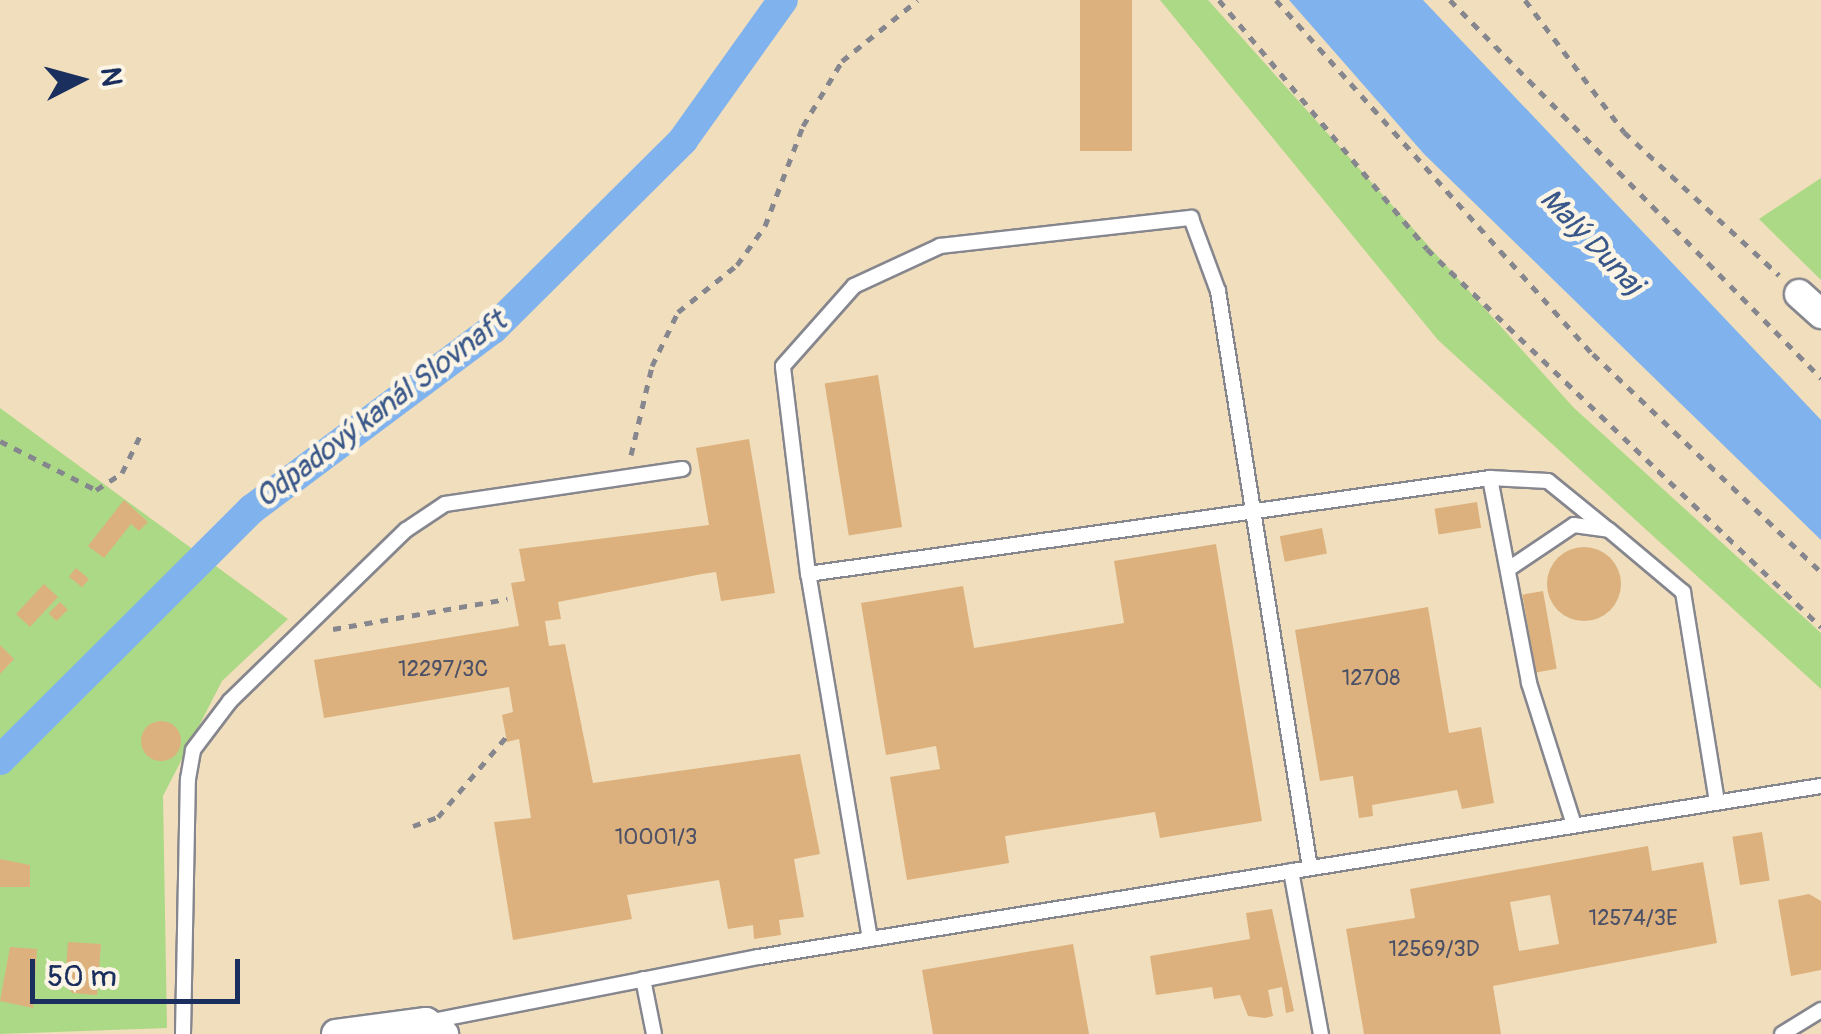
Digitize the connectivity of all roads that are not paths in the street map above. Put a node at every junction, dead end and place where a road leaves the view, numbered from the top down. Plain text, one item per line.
1 (1799, 294) road end
2 (1821, 314) edge
3 (682, 469) dead end
4 (1490, 478) junction
5 (1250, 512) junction
6 (1609, 530) junction
7 (1510, 568) junction
8 (808, 574) junction
9 (1821, 786) edge
10 (1717, 802) junction
11 (1574, 825) junction
12 (1310, 868) junction
13 (1291, 871) junction
14 (870, 939) junction
15 (643, 979) junction
16 (1821, 1010) edge
17 (435, 1028) edge
18 (183, 1034) edge
19 (336, 1034) edge
20 (654, 1034) edge
21 (1321, 1034) edge
22 (1782, 1034) edge

1 - 2 street
3 - 18 lane
4 - 5 lane
4 - 6 lane
4 - 7 lane
5 - 8 lane
5 - 8 lane
5 - 12 lane
6 - 7 lane
6 - 10 lane
7 - 11 lane
8 - 14 lane
9 - 10 lane
10 - 11 lane
11 - 12 lane
12 - 13 lane
13 - 14 lane
13 - 21 lane
14 - 15 lane
15 - 17 lane
15 - 20 lane
16 - 22 lane
17 - 19 street

